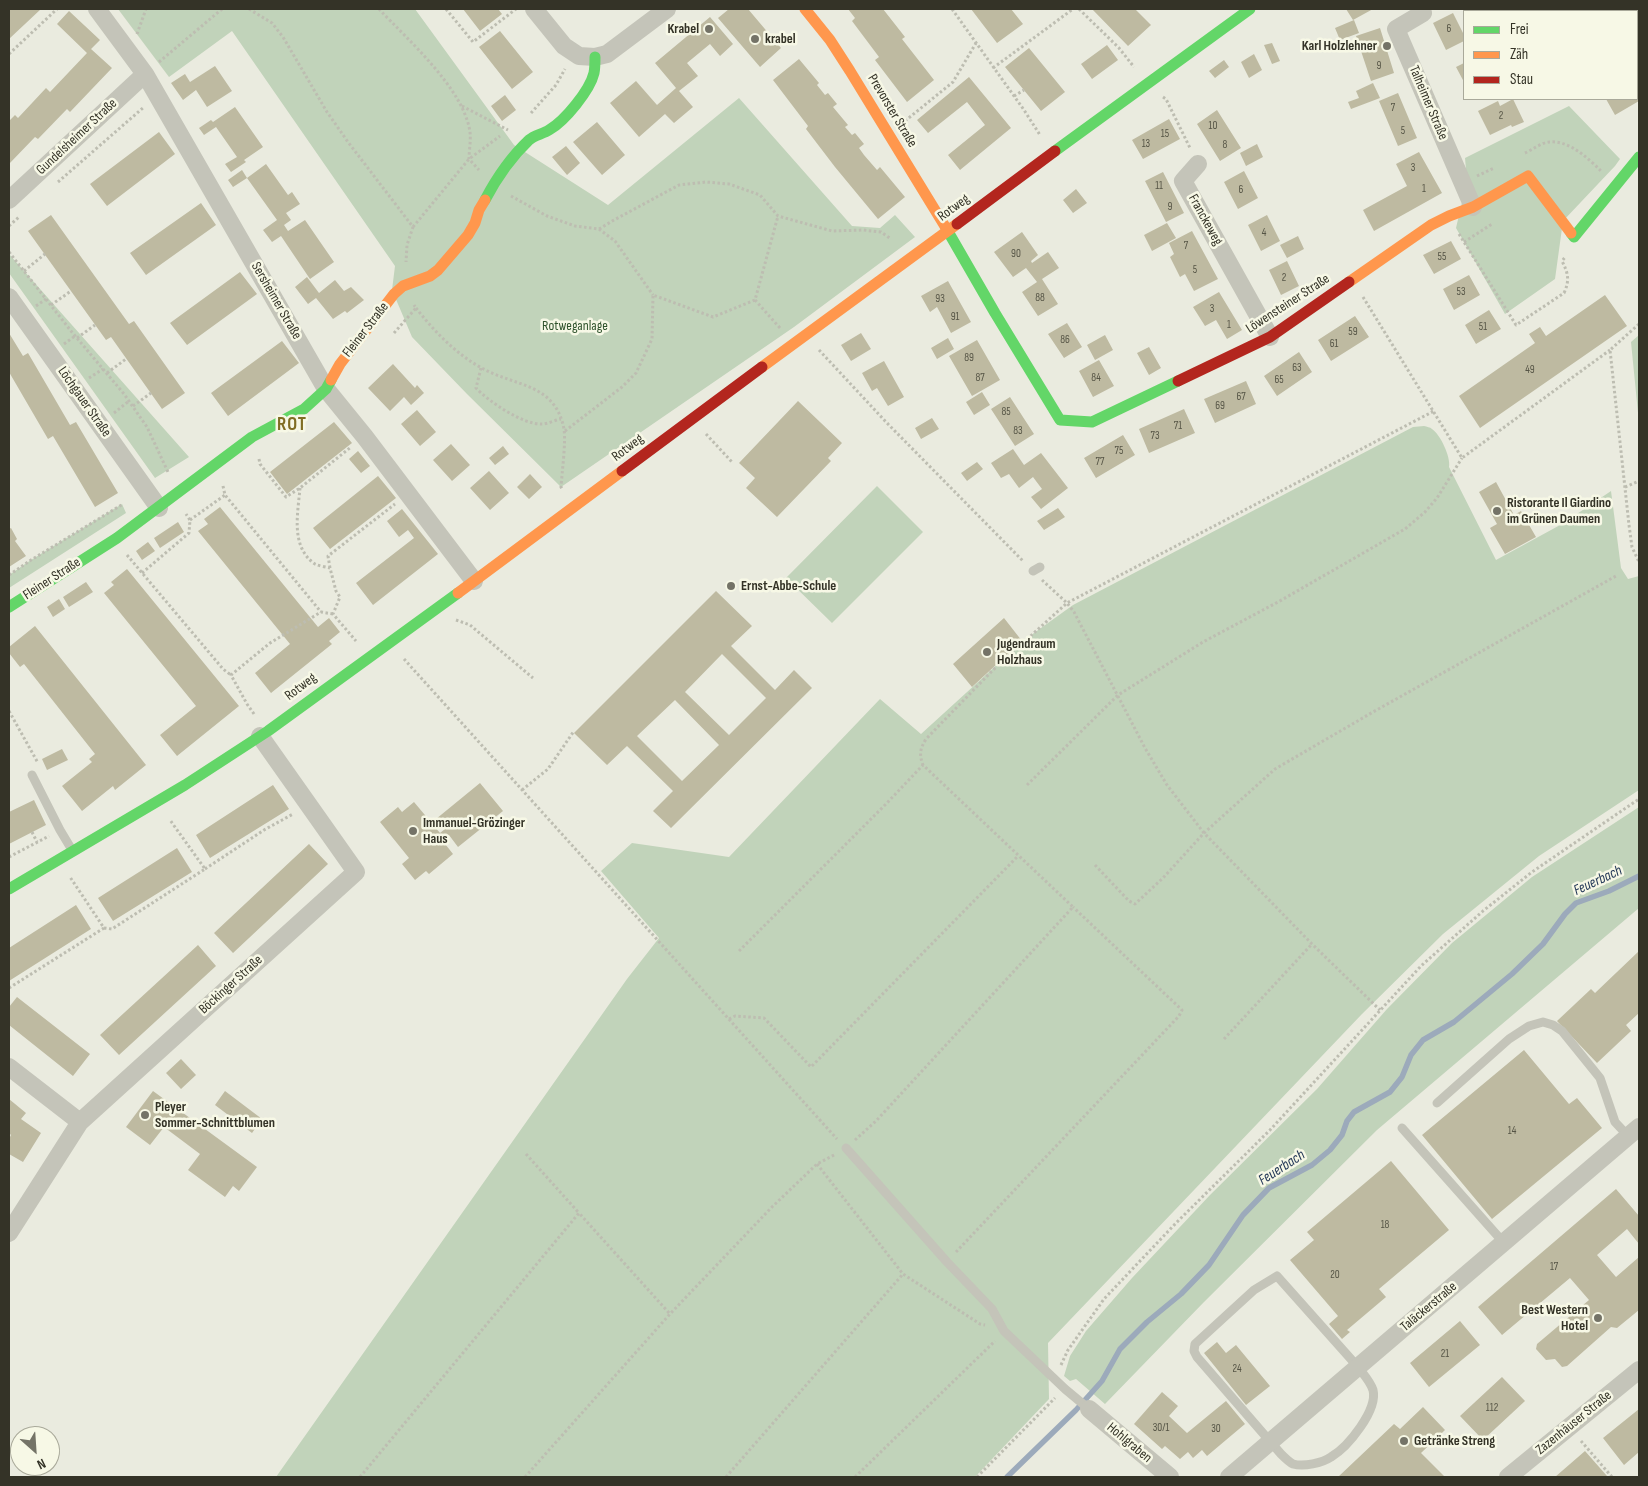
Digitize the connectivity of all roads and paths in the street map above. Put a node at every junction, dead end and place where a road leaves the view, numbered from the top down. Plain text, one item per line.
1 (57, 9) edge
2 (97, 9) edge
3 (222, 9) edge
4 (249, 9) edge
5 (446, 9) edge
6 (516, 9) edge
7 (534, 9) edge
8 (667, 9) edge
9 (805, 9) edge
10 (952, 9) edge
11 (1073, 9) edge
12 (1078, 9) edge
13 (1250, 9) edge
14 (1423, 12) dead end
15 (976, 43) junction
16 (9, 54) edge
17 (587, 56) junction
18 (1133, 65) dead end
19 (993, 68) junction
20 (145, 74) junction
21 (1147, 83) junction
22 (1024, 90) dead end
23 (157, 95) junction
24 (1014, 96) junction
25 (462, 106) dead end
26 (531, 114) dead end
27 (509, 130) junction
28 (1040, 134) dead end
29 (888, 135) junction
30 (531, 138) junction
31 (1639, 157) edge
32 (1198, 164) joint
33 (53, 186) dead end
34 (9, 200) edge
35 (1473, 207) junction
36 (24, 212) dead end
37 (778, 216) junction
38 (1449, 216) junction
39 (9, 226) edge
40 (413, 227) junction
41 (599, 229) dead end
42 (948, 231) junction
43 (1574, 237) junction
44 (891, 239) dead end
45 (9, 252) edge
46 (44, 254) dead end
47 (24, 271) junction
48 (1352, 280) junction
49 (403, 286) junction
50 (71, 291) dead end
51 (9, 297) edge
52 (755, 300) junction
53 (51, 305) junction
54 (416, 308) dead end
55 (776, 324) dead end
56 (1639, 324) edge
57 (95, 325) dead end
58 (807, 333) junction
59 (1270, 337) junction
60 (77, 338) junction
61 (1610, 350) junction
62 (126, 358) dead end
63 (481, 368) junction
64 (106, 373) junction
65 (326, 389) junction
66 (151, 393) dead end
67 (133, 406) junction
68 (1434, 411) junction
69 (561, 419) junction
70 (565, 431) junction
71 (252, 437) junction
72 (365, 437) junction
73 (719, 447) dead end
74 (1462, 458) junction
75 (732, 462) dead end
76 (1639, 481) edge
77 (1625, 487) junction
78 (145, 488) junction
79 (300, 488) junction
80 (179, 490) junction
81 (409, 494) junction
82 (576, 506) junction
83 (159, 508) junction
84 (184, 512) dead end
85 (190, 520) junction
86 (125, 552) dead end
87 (1639, 562) edge
88 (330, 568) junction
89 (142, 573) junction
90 (9, 575) edge
91 (1616, 576) dead end
92 (474, 580) junction
93 (1067, 603) junction
94 (9, 607) edge
95 (320, 612) junction
96 (333, 614) junction
97 (478, 632) dead end
98 (390, 642) junction
99 (367, 658) junction
100 (231, 675) junction
101 (533, 678) dead end
102 (1118, 695) junction
103 (9, 711) edge
104 (11, 719) edge
105 (574, 731) dead end
106 (264, 734) junction
107 (923, 765) junction
108 (42, 771) dead end
109 (32, 775) dead end
110 (1027, 785) dead end
111 (522, 790) junction
112 (1639, 799) edge
113 (157, 802) junction
114 (310, 805) junction
115 (60, 830) junction
116 (32, 832) dead end
117 (1204, 833) junction
118 (37, 842) junction
119 (73, 852) junction
120 (1018, 856) junction
121 (9, 857) edge
122 (58, 860) junction
123 (1095, 865) dead end
124 (205, 869) junction
125 (9, 889) edge
126 (1073, 907) junction
127 (104, 928) junction
128 (1312, 944) junction
129 (739, 951) dead end
130 (9, 988) edge
131 (1380, 1010) junction
132 (729, 1018) junction
133 (1224, 1039) dead end
134 (9, 1067) edge
135 (1437, 1104) dead end
136 (80, 1122) junction
137 (1402, 1128) dead end
138 (1636, 1137) edge
139 (846, 1148) junction
140 (526, 1154) dead end
141 (817, 1164) junction
142 (579, 1214) junction
143 (9, 1233) edge
144 (1504, 1243) junction
145 (947, 1262) junction
146 (903, 1274) junction
147 (670, 1314) junction
148 (1004, 1331) junction
149 (1358, 1367) junction
150 (1639, 1370) edge
151 (1055, 1379) junction
152 (1089, 1409) joint
153 (1570, 1427) junction
154 (1270, 1442) junction
155 (360, 1477) edge
156 (525, 1477) edge
157 (726, 1477) edge
158 (855, 1477) edge
159 (977, 1477) edge
160 (1170, 1477) edge
161 (1229, 1477) edge
162 (1508, 1477) edge
163 (1612, 1477) edge

1 - 16 path
2 - 20 street, Sersheimer Straße
3 - 20 path
4 - 40 path
5 - 6 path
7 - 17 street
8 - 17 street
9 - 29 street, Prevorster Straße
10 - 15 path
11 - 19 path
12 - 18 path
13 - 21 street, Rotweg
14 - 35 street, Talheimer Straße
15 - 19 path
15 - 29 path
17 - 26 path
17 - 30 street, Fleiner Straße
19 - 24 path
20 - 23 street, Sersheimer Straße
20 - 34 street, Gundelsheimer Straße
21 - 32 path
21 - 42 street, Rotweg
22 - 24 path
23 - 33 path
23 - 65 street, Sersheimer Straße
24 - 28 path
25 - 27 path
27 - 30 path
27 - 40 path
29 - 42 street, Prevorster Straße
30 - 49 street, Fleiner Straße
31 - 43 street
32 - 59 street, Franckeweg
35 - 38 street, Löwensteiner Straße
35 - 43 street, Löwensteiner Straße
36 - 39 path
37 - 41 path
37 - 44 path
37 - 52 path
38 - 43 path
38 - 48 street, Löwensteiner Straße
40 - 49 path
42 - 58 street, Rotweg
42 - 59 street, Löwensteiner Straße
45 - 47 path
46 - 47 path
47 - 53 path
48 - 59 street, Löwensteiner Straße
48 - 68 path
49 - 65 street, Fleiner Straße
50 - 53 path
51 - 78 street, Löchgauer Straße
52 - 55 path
52 - 70 path
53 - 60 path
54 - 63 path
56 - 61 path
57 - 60 path
58 - 82 street, Rotweg
58 - 93 path
60 - 64 path
61 - 74 path
61 - 77 path
62 - 64 path
63 - 69 path
63 - 69 path
64 - 67 path
65 - 71 street, Fleiner Straße
65 - 72 street, Sersheimer Straße
66 - 67 path
67 - 80 path
68 - 74 path
68 - 93 path
69 - 70 path
70 - 82 path
71 - 79 path
71 - 80 street, Fleiner Straße
72 - 79 path
72 - 81 street, Sersheimer Straße
73 - 75 path
74 - 102 path
76 - 77 path
77 - 87 path
78 - 83 street, Löchgauer Straße
78 - 90 path
79 - 88 path
80 - 83 street, Fleiner Straße
81 - 88 path
81 - 92 street, Sersheimer Straße
82 - 92 street, Rotweg
83 - 94 street, Fleiner Straße
84 - 85 path
85 - 89 path
85 - 95 path
86 - 89 path
88 - 96 path
89 - 100 path
91 - 117 path
92 - 98 street, Rotweg
93 - 102 path
93 - 107 path
95 - 96 path
95 - 100 path
96 - 99 path
97 - 101 path
98 - 99 street, Rotweg
98 - 111 path
99 - 106 street, Rotweg
100 - 106 path
102 - 110 path
102 - 117 path
103 - 104 path
104 - 108 path
105 - 111 path
106 - 113 street, Rotweg
106 - 114 street, Böckinger Straße
107 - 120 path
107 - 129 path
109 - 115 lane
111 - 132 path
112 - 131 path
113 - 119 street, Rotweg
113 - 124 path
114 - 124 path
114 - 136 street, Böckinger Straße
115 - 118 path
115 - 119 lane
116 - 118 path
117 - 123 path
117 - 128 path
118 - 121 path
119 - 122 street, Rotweg
120 - 126 path
120 - 132 path
122 - 125 street, Rotweg
122 - 127 path
124 - 127 path
126 - 139 path
126 - 145 path
127 - 130 path
128 - 131 path
128 - 133 path
131 - 151 path
132 - 139 path
134 - 136 street
135 - 138 lane
136 - 143 street, Böckinger Straße
137 - 144 lane
138 - 144 street, Taläckerstraße
139 - 141 path
139 - 145 lane
140 - 142 path
141 - 146 path
141 - 147 path
142 - 147 path
142 - 155 path
144 - 149 street, Taläckerstraße
145 - 148 lane
146 - 148 path
146 - 157 path
147 - 156 path
148 - 151 lane
148 - 158 path
149 - 154 street, Taläckerstraße
149 - 154 lane
149 - 154 lane
150 - 153 street, Zazenhäuser Straße
151 - 152 lane
151 - 159 path
152 - 160 street, Hohlgraben
153 - 162 street, Zazenhäuser Straße
153 - 163 path
154 - 161 street, Taläckerstraße

